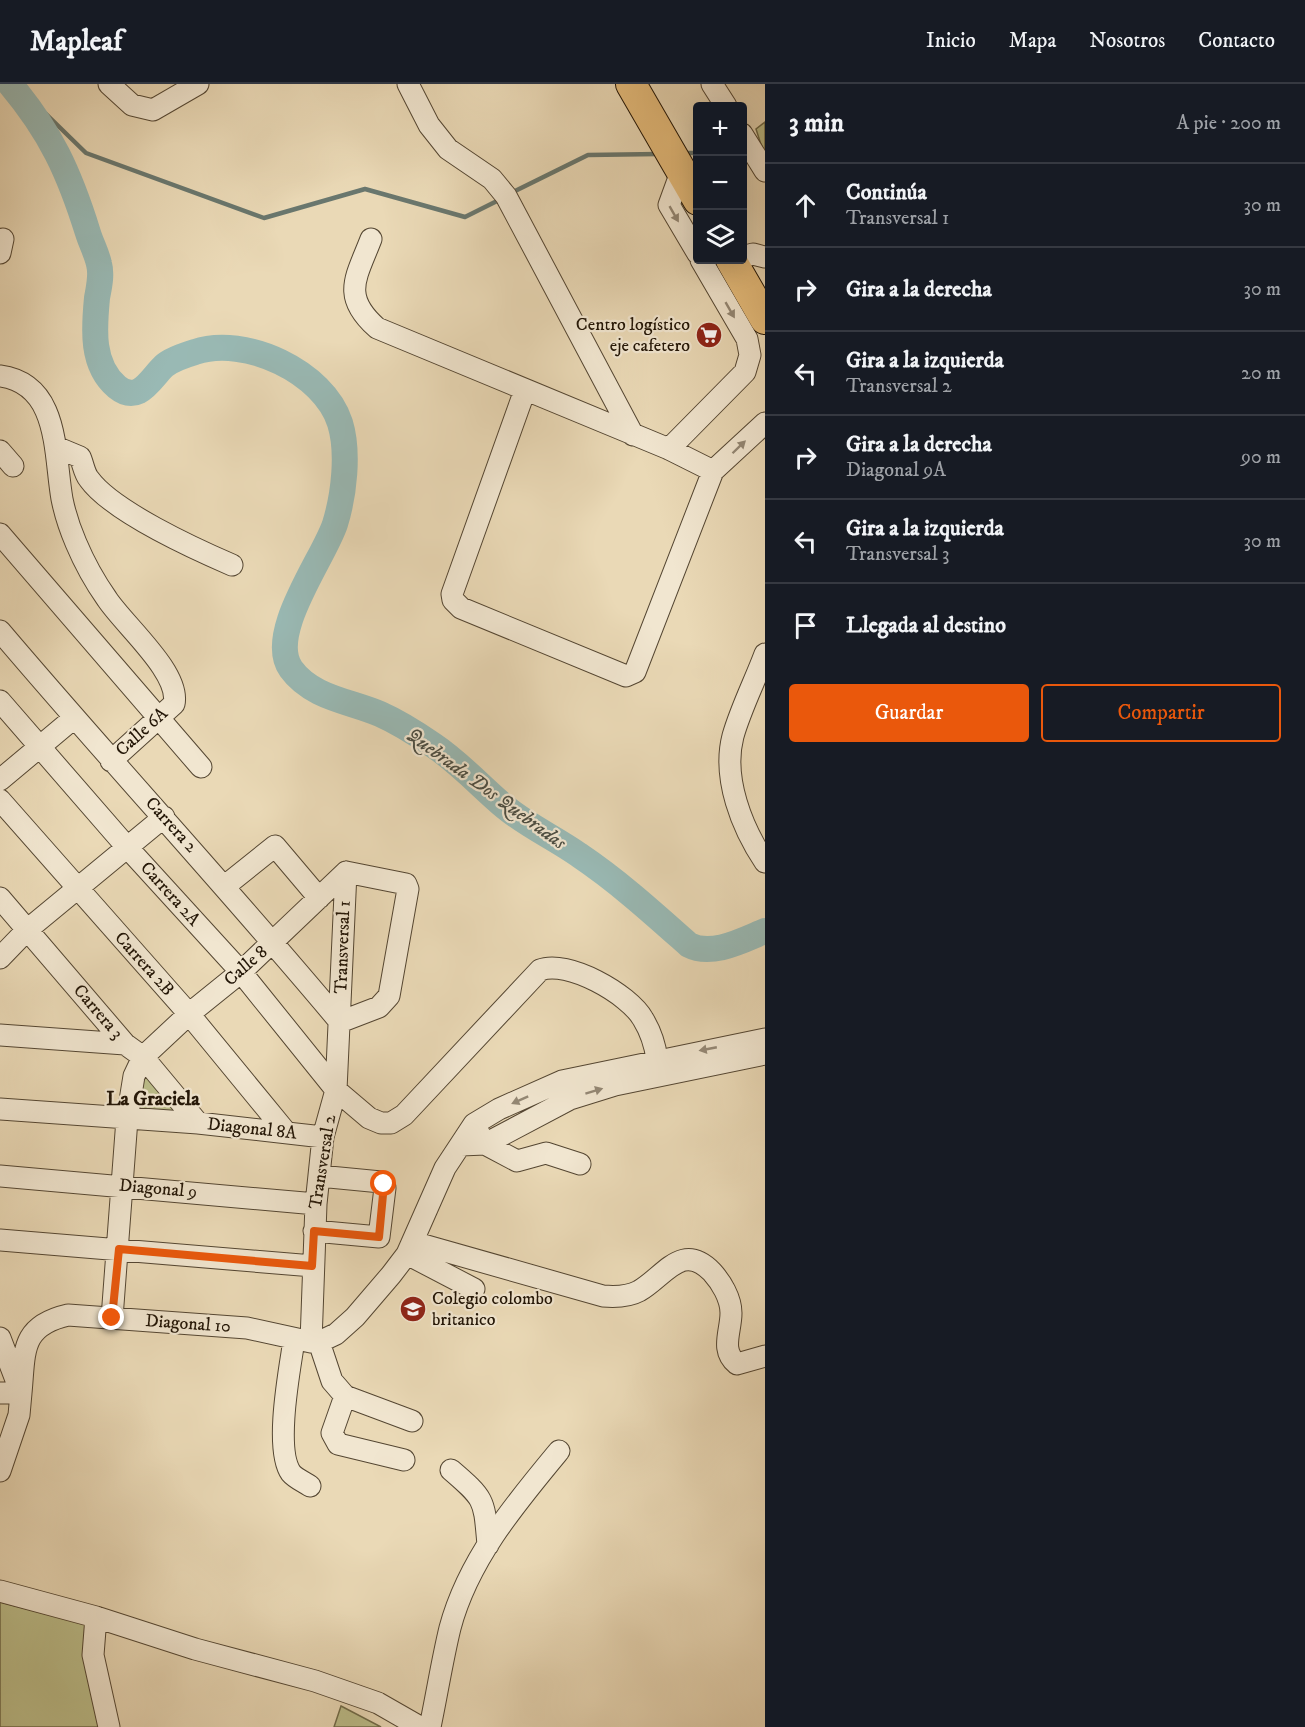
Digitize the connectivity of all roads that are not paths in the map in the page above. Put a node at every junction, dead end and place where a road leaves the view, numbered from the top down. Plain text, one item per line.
1 (109, 84) edge
2 (198, 84) edge
3 (408, 84) edge
4 (631, 84) edge
5 (712, 84) edge
6 (723, 102) edge
7 (747, 142) edge
8 (673, 158) junction
9 (765, 171) edge
10 (693, 192) edge
11 (371, 239) dead end
12 (693, 246) edge
13 (747, 259) edge
14 (703, 264) edge
15 (765, 319) edge
16 (0, 376) edge
17 (525, 390) junction
18 (765, 423) edge
19 (633, 435) junction
20 (56, 447) junction
21 (669, 449) junction
22 (713, 471) junction
23 (2, 541) edge
24 (232, 565) dead end
25 (0, 631) edge
26 (765, 654) edge
27 (0, 701) edge
28 (166, 711) junction
29 (74, 718) junction
30 (41, 746) junction
31 (111, 761) junction
32 (201, 767) dead end
33 (0, 780) edge
34 (0, 800) edge
35 (164, 817) junction
36 (126, 846) junction
37 (765, 862) edge
38 (346, 872) junction
39 (225, 886) junction
40 (77, 889) junction
41 (0, 898) edge
42 (319, 898) junction
43 (27, 930) junction
44 (273, 942) junction
45 (0, 958) edge
46 (241, 972) junction
47 (189, 1014) junction
48 (340, 1022) junction
49 (0, 1035) edge
50 (765, 1039) edge
51 (125, 1044) junction
52 (765, 1054) edge
53 (143, 1057) junction
54 (657, 1059) junction
55 (336, 1090) junction
56 (0, 1109) edge
57 (127, 1119) junction
58 (198, 1123) junction
59 (474, 1125) junction
60 (285, 1131) junction
61 (323, 1137) junction
62 (485, 1144) junction
63 (461, 1145) junction
64 (580, 1164) dead end
65 (0, 1176) edge
66 (319, 1176) junction
67 (124, 1186) junction
68 (316, 1204) junction
69 (314, 1231) junction
70 (0, 1240) edge
71 (410, 1248) junction
72 (119, 1249) junction
73 (312, 1266) junction
74 (474, 1289) dead end
75 (112, 1318) junction
76 (0, 1338) edge
77 (315, 1339) junction
78 (765, 1356) edge
79 (0, 1393) edge
80 (21, 1394) junction
81 (345, 1396) junction
82 (412, 1421) dead end
83 (559, 1451) dead end
84 (404, 1461) dead end
85 (451, 1470) dead end
86 (0, 1471) edge
87 (310, 1486) dead end
88 (488, 1545) junction
89 (0, 1592) edge
90 (96, 1617) junction
91 (109, 1727) edge
92 (420, 1727) edge
93 (430, 1727) edge

1 - 2 street
3 - 19 street
4 - 8 highway
5 - 6 street
7 - 9 street
8 - 10 highway
8 -> 12 street
11 - 17 street
13 - 15 highway
14 -> 21 street
16 - 20 street
17 - 19 street
17 - 22 street
22 -> 18 street
19 - 21 street
20 - 24 street
20 - 28 street
21 - 22 street
23 - 28 street
25 - 29 street, Carrera 2
26 - 37 street
27 - 30 street, Carrera 2A
28 - 31 street, Calle 6A
28 - 32 street
29 - 30 street
29 - 31 street, Carrera 2
30 - 33 street
30 - 36 street, Carrera 2A
31 - 35 street, Carrera 2
34 - 40 street, Carrera 2B
35 - 36 street
35 - 39 street, Carrera 2
36 - 40 street
36 - 46 street, Carrera 2A
38 - 42 street, Calle 8
38 - 48 street, Transversal 1
38 - 48 street
39 - 42 street
39 - 44 street, Carrera 2
40 - 43 street
40 - 47 street, Carrera 2B
41 - 43 street, Carrera 3
42 - 44 street, Calle 8
43 - 45 street
43 - 51 street, Carrera 3
44 - 46 street, Calle 8
44 - 48 street, Carrera 2
46 - 47 street, Calle 8
46 - 55 street, Carrera 2A
47 - 53 street, Calle 8
47 - 60 street, Carrera 2B
48 - 55 street, Transversal 1
49 - 51 street
50 -> 54 street
51 - 53 street, Carrera 3
62 -> 52 street
53 - 57 street
53 - 58 street, Carrera 3
54 - 55 street, Carrera 2A
54 -> 59 street
55 - 61 street, Transversal 2
56 - 57 street, Diagonal 8A
57 - 58 street, Diagonal 8A
57 - 67 street
58 - 60 street, Diagonal 8A
59 - 62 street
59 - 63 street
60 - 61 street, Diagonal 8A
61 - 66 street, Transversal 2
62 - 63 street
62 - 64 street
63 - 71 street
65 - 67 street, Diagonal 9
66 - 68 street, Transversal 2
66 - 69 street
67 - 68 street, Diagonal 9
67 - 72 street
68 - 69 street, Transversal 2
69 - 73 street, Transversal 2
70 - 72 street
71 - 74 street
71 - 77 street
71 - 78 street
72 - 73 street
72 - 75 street
73 - 77 street, Transversal 2
75 - 77 street, Diagonal 10
75 - 80 street, Diagonal 10
76 - 80 street
77 - 81 street
77 - 87 street
79 - 80 street
80 - 86 street, Diagonal 10
81 - 82 street
81 - 84 street
83 - 88 street
85 - 88 street
88 - 93 street
89 - 90 street
90 - 91 street
90 - 92 street

